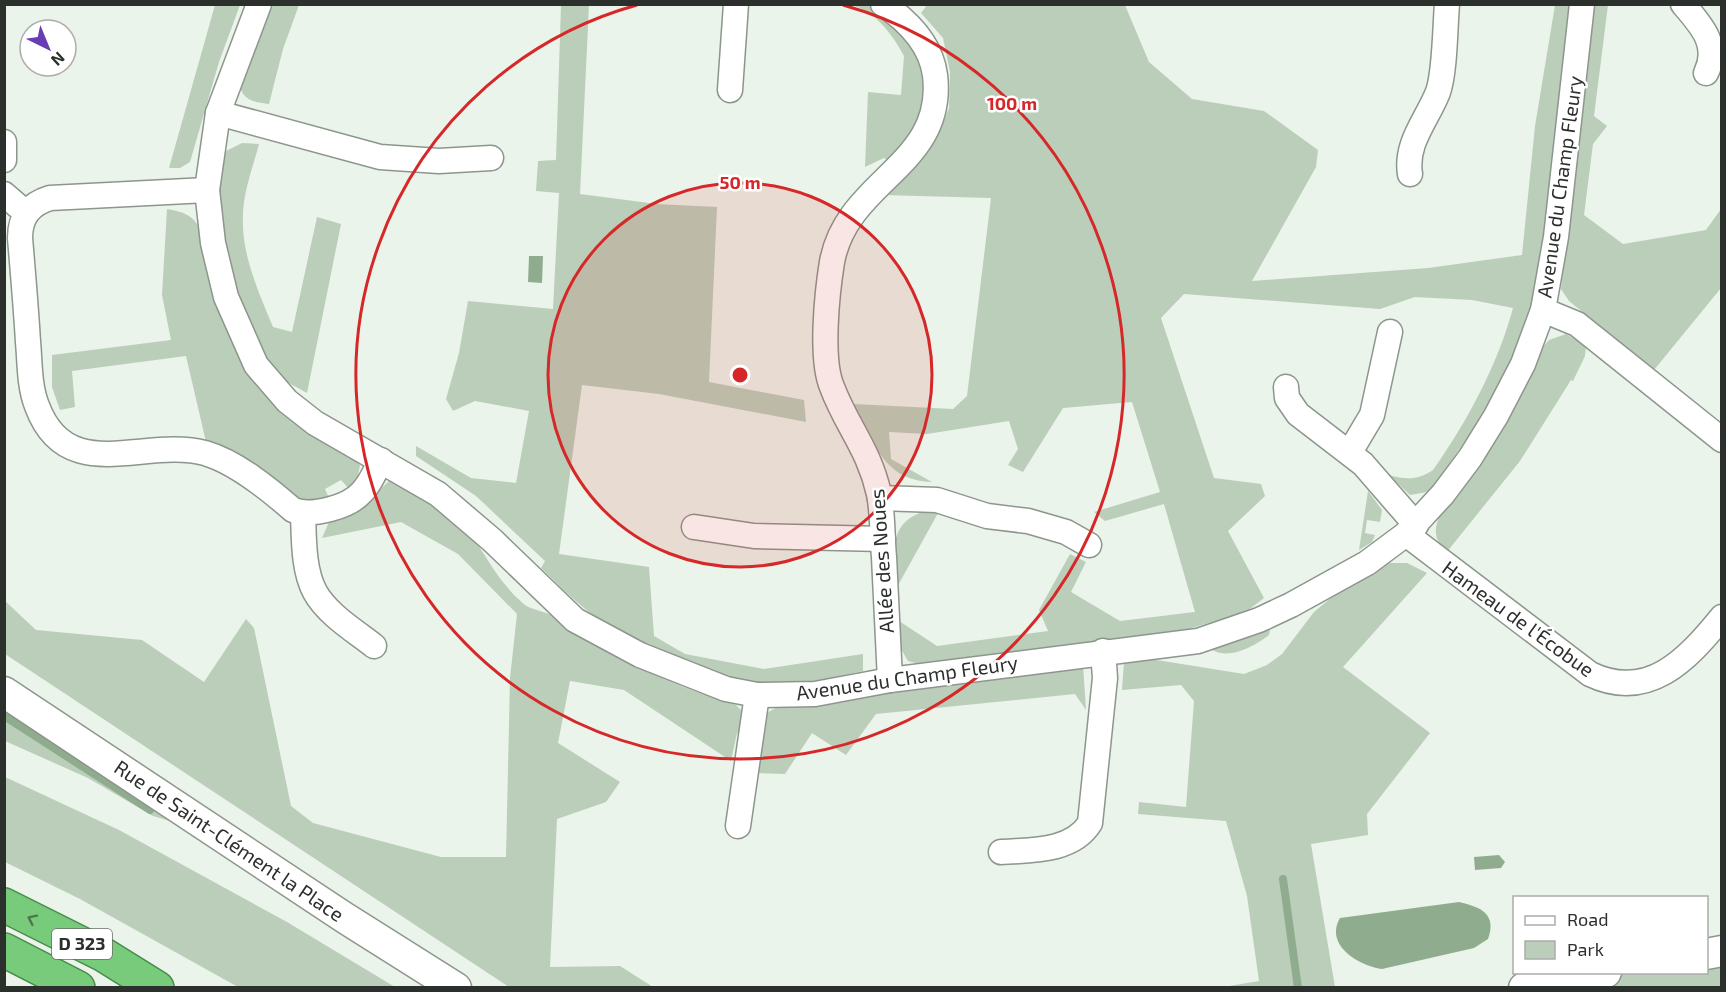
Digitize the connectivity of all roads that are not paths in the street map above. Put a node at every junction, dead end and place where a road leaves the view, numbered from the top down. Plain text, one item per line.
1 (259, 4) edge
2 (736, 4) edge
3 (883, 4) edge
4 (1447, 4) edge
5 (1582, 4) edge
6 (1683, 4) edge
7 (1706, 73) dead end
8 (730, 90) dead end
9 (218, 113) junction
10 (4, 142) edge
11 (491, 158) dead end
12 (4, 160) edge
13 (1410, 174) dead end
14 (207, 190) junction
15 (4, 194) edge
16 (26, 213) junction
17 (1543, 310) junction
18 (1390, 332) dead end
19 (1286, 387) dead end
20 (1722, 440) edge
21 (1350, 452) junction
22 (381, 460) junction
23 (880, 498) junction
24 (303, 514) junction
25 (694, 527) dead end
26 (1411, 529) junction
27 (882, 538) junction
28 (1089, 545) dead end
29 (1722, 617) edge
30 (374, 646) dead end
31 (1103, 651) junction
32 (890, 680) junction
33 (4, 692) edge
34 (757, 695) junction
35 (738, 826) dead end
36 (1001, 852) dead end
37 (4, 905) edge
38 (4, 950) edge
39 (1595, 974) edge
40 (78, 987) edge
41 (157, 987) edge
42 (456, 987) edge
43 (1524, 987) edge

1 - 9 street, Avenue du Champ Fleury
2 - 8 street
3 - 23 street, Allée des Noues
4 - 13 street
5 - 17 street, Avenue du Champ Fleury
6 - 7 street
9 - 11 street
9 - 14 street, Avenue du Champ Fleury
10 - 12 street
14 - 16 street
14 - 22 street, Avenue du Champ Fleury
15 - 16 street
16 - 24 street
17 - 20 street
17 - 26 street, Avenue du Champ Fleury
18 - 21 street
19 - 21 street, Hameau de l'Écobue
21 - 26 street, Hameau de l'Écobue
22 - 24 street
22 - 34 street, Avenue du Champ Fleury
23 - 27 street, Allée des Noues
23 - 28 street
24 - 30 street
25 - 27 street
26 - 29 street, Hameau de l'Écobue
26 - 31 street, Avenue du Champ Fleury
27 - 32 street, Allée des Noues
31 - 32 street, Avenue du Champ Fleury
31 - 36 street
32 - 34 street, Avenue du Champ Fleury
33 - 42 street, Rue de Saint-Clément la Place
34 - 35 street
41 -> 37 highway, D 323
38 - 40 highway, D 323
39 - 43 street

